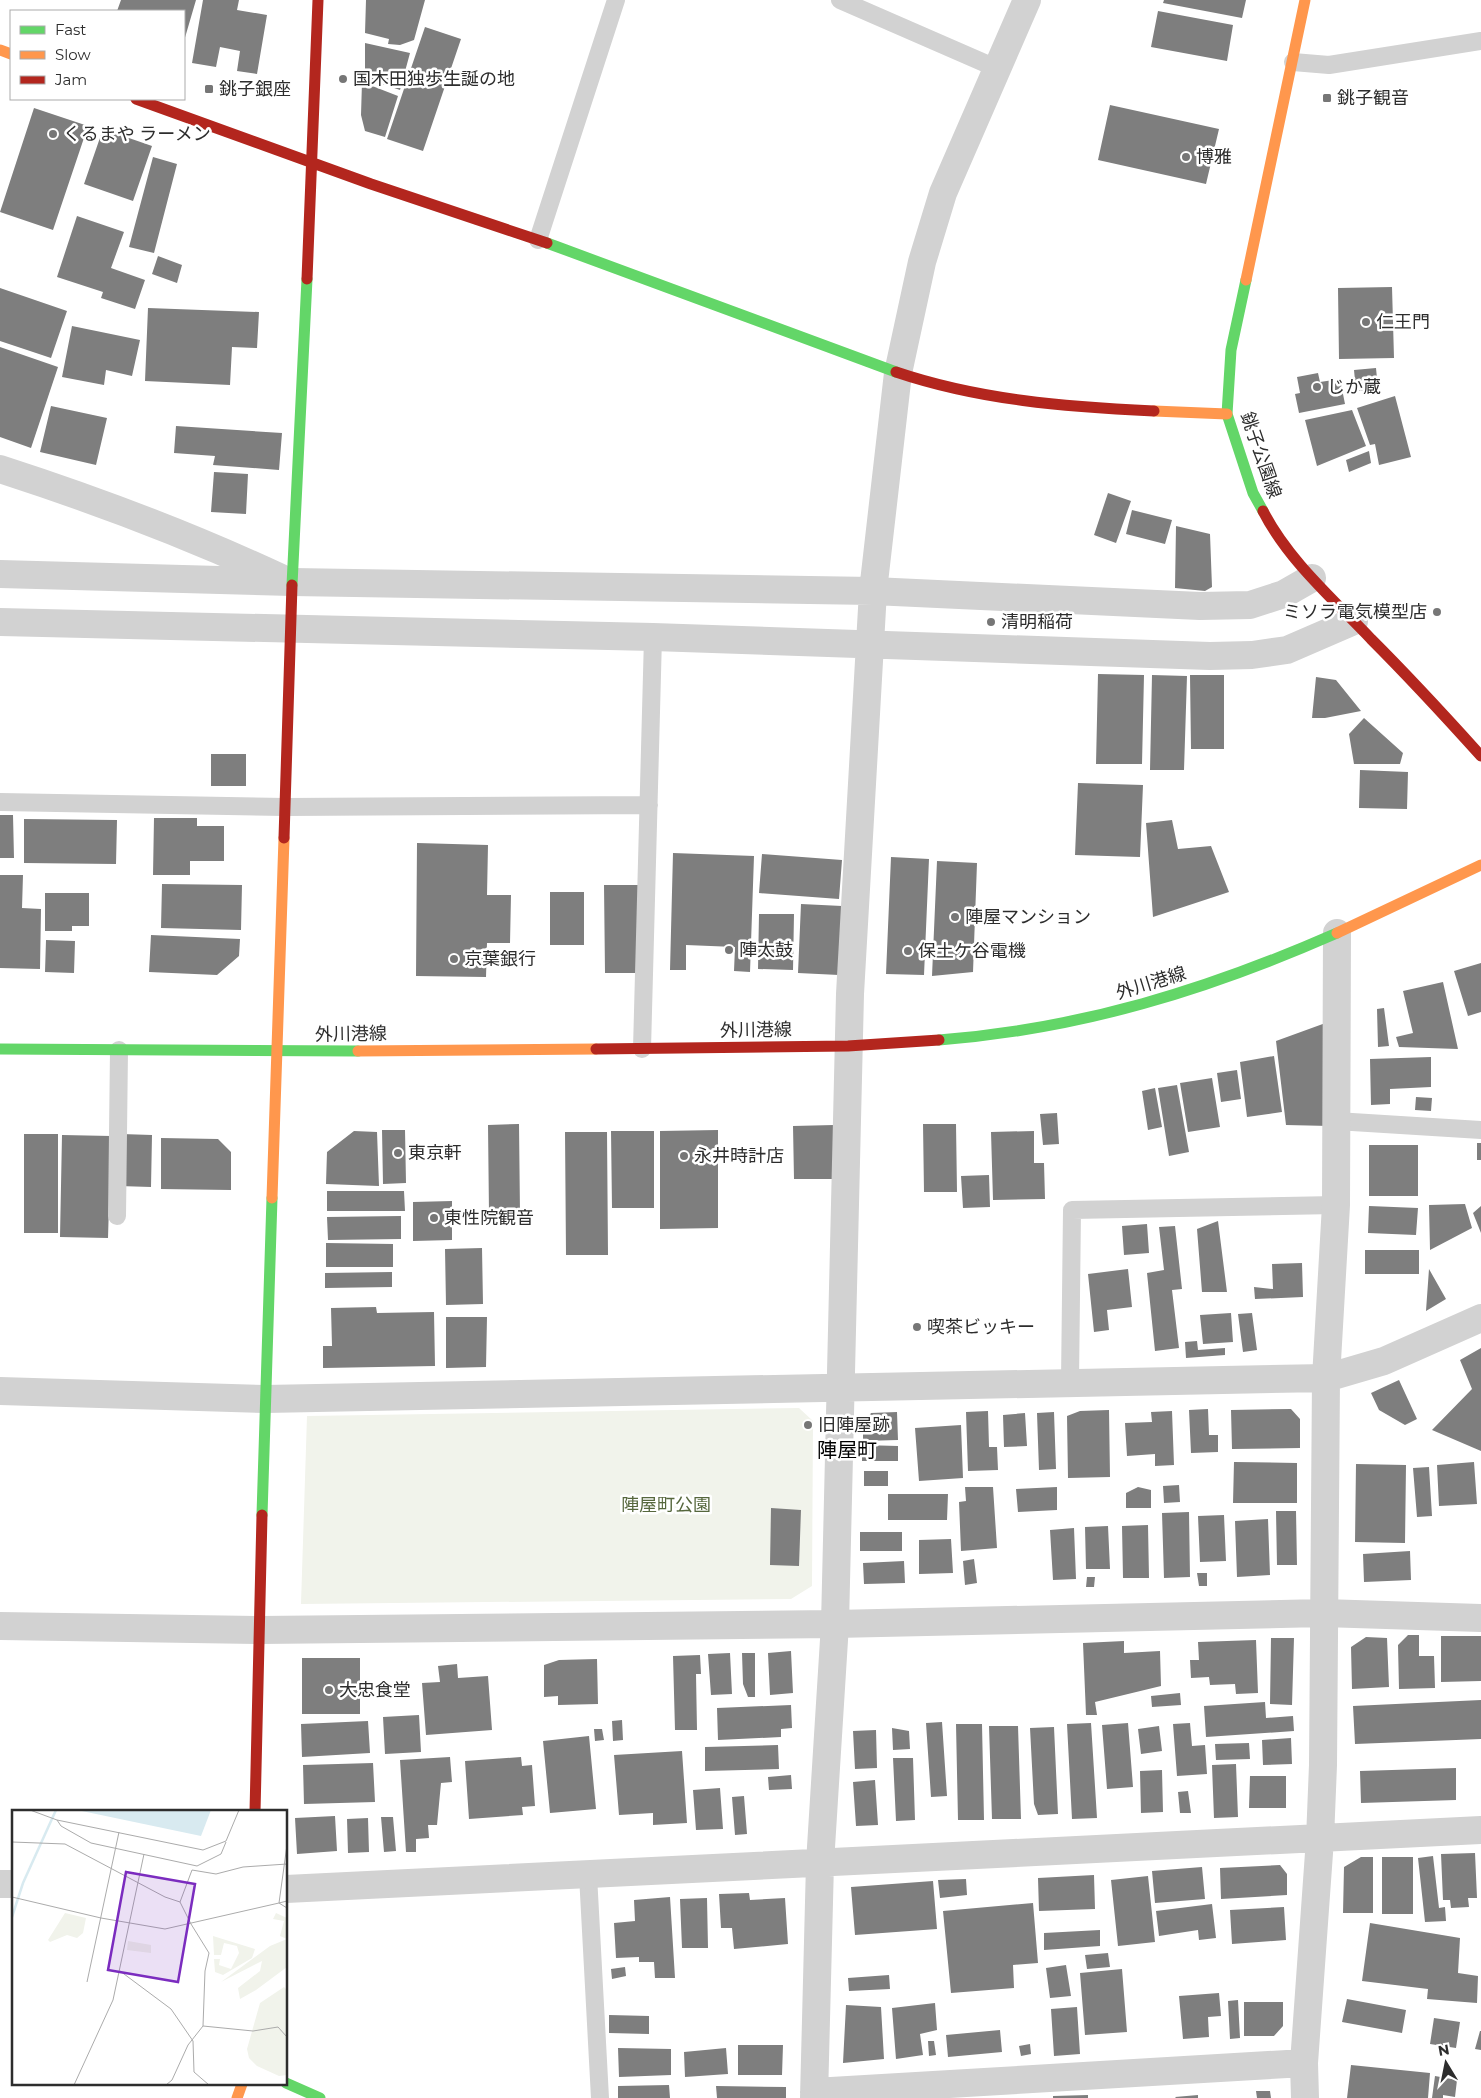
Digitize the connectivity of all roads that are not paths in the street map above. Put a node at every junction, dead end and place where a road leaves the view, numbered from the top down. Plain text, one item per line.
1 (318, 0) edge
2 (616, 0) edge
3 (840, 0) edge
4 (1026, 0) edge
5 (1305, 0) edge
6 (1481, 40) edge
7 (1293, 62) junction
8 (996, 68) junction
9 (139, 100) edge
10 (314, 163) junction
11 (538, 240) junction
12 (898, 373) junction
13 (1227, 414) junction
14 (0, 468) edge
15 (0, 574) edge
16 (1312, 578) junction
17 (292, 582) junction
18 (873, 591) junction
19 (1354, 621) junction
20 (0, 622) edge
21 (290, 630) junction
22 (653, 637) junction
23 (870, 646) junction
24 (1480, 754) edge
25 (0, 802) edge
26 (648, 805) junction
27 (285, 807) junction
28 (1481, 865) edge
29 (1337, 933) junction
30 (848, 1046) junction
31 (0, 1049) edge
32 (642, 1049) junction
33 (119, 1050) junction
34 (278, 1052) junction
35 (1336, 1121) junction
36 (1481, 1130) edge
37 (1336, 1205) junction
38 (117, 1216) dead end
39 (1481, 1318) edge
40 (1326, 1378) junction
41 (1070, 1382) junction
42 (840, 1386) junction
43 (0, 1391) edge
44 (266, 1399) junction
45 (1323, 1613) junction
46 (1481, 1618) edge
47 (835, 1624) junction
48 (0, 1626) edge
49 (260, 1630) junction
50 (255, 1810) edge
51 (1481, 1830) edge
52 (1320, 1839) junction
53 (820, 1863) junction
54 (588, 1875) junction
55 (288, 1889) edge
56 (1304, 2063) junction
57 (288, 2084) edge
58 (241, 2086) edge
59 (814, 2095) edge
60 (237, 2098) edge
61 (320, 2098) edge
62 (600, 2098) edge
63 (1305, 2098) edge

1 - 10 street
2 - 11 lane
3 - 8 lane
4 - 8 street
5 - 7 street, 銚子公園線
6 - 7 lane
7 - 13 street, 銚子公園線
8 - 12 street
9 - 10 street
10 - 11 street
10 - 17 street
11 - 12 street
12 - 13 street
12 - 18 street
13 - 16 street, 銚子公園線
14 - 17 street
15 - 17 street
16 - 18 street
16 - 19 street, 銚子公園線
17 - 18 street
17 - 21 street
18 - 23 street
19 - 23 street
19 - 24 street, 銚子公園線
20 - 21 street
21 - 22 street
21 - 27 street
22 - 23 street
22 - 26 lane
23 - 30 street
25 - 27 lane
26 - 27 lane
26 - 32 lane
27 - 34 street
28 - 29 street, 外川港線
29 - 30 street, 外川港線
29 - 35 street
30 - 32 street, 外川港線
30 - 42 street
31 - 33 street, 外川港線
32 - 34 street, 外川港線
33 - 34 street, 外川港線
33 - 38 lane
34 - 44 street
35 - 36 lane
35 - 37 street
37 - 40 street
37 - 41 lane
39 - 40 street
40 - 41 street
40 - 45 street
41 - 42 street
42 - 44 street
42 - 47 street
43 - 44 street
44 - 49 street
45 - 46 street
45 - 47 street
45 - 52 street
47 - 49 street
47 - 53 street
48 - 49 street
49 - 50 street
51 - 52 street
52 - 53 street
52 - 56 street
53 - 54 street
53 - 59 street
54 - 55 street
54 - 62 lane
56 - 59 street
56 - 63 street
57 - 61 street
58 - 60 street

